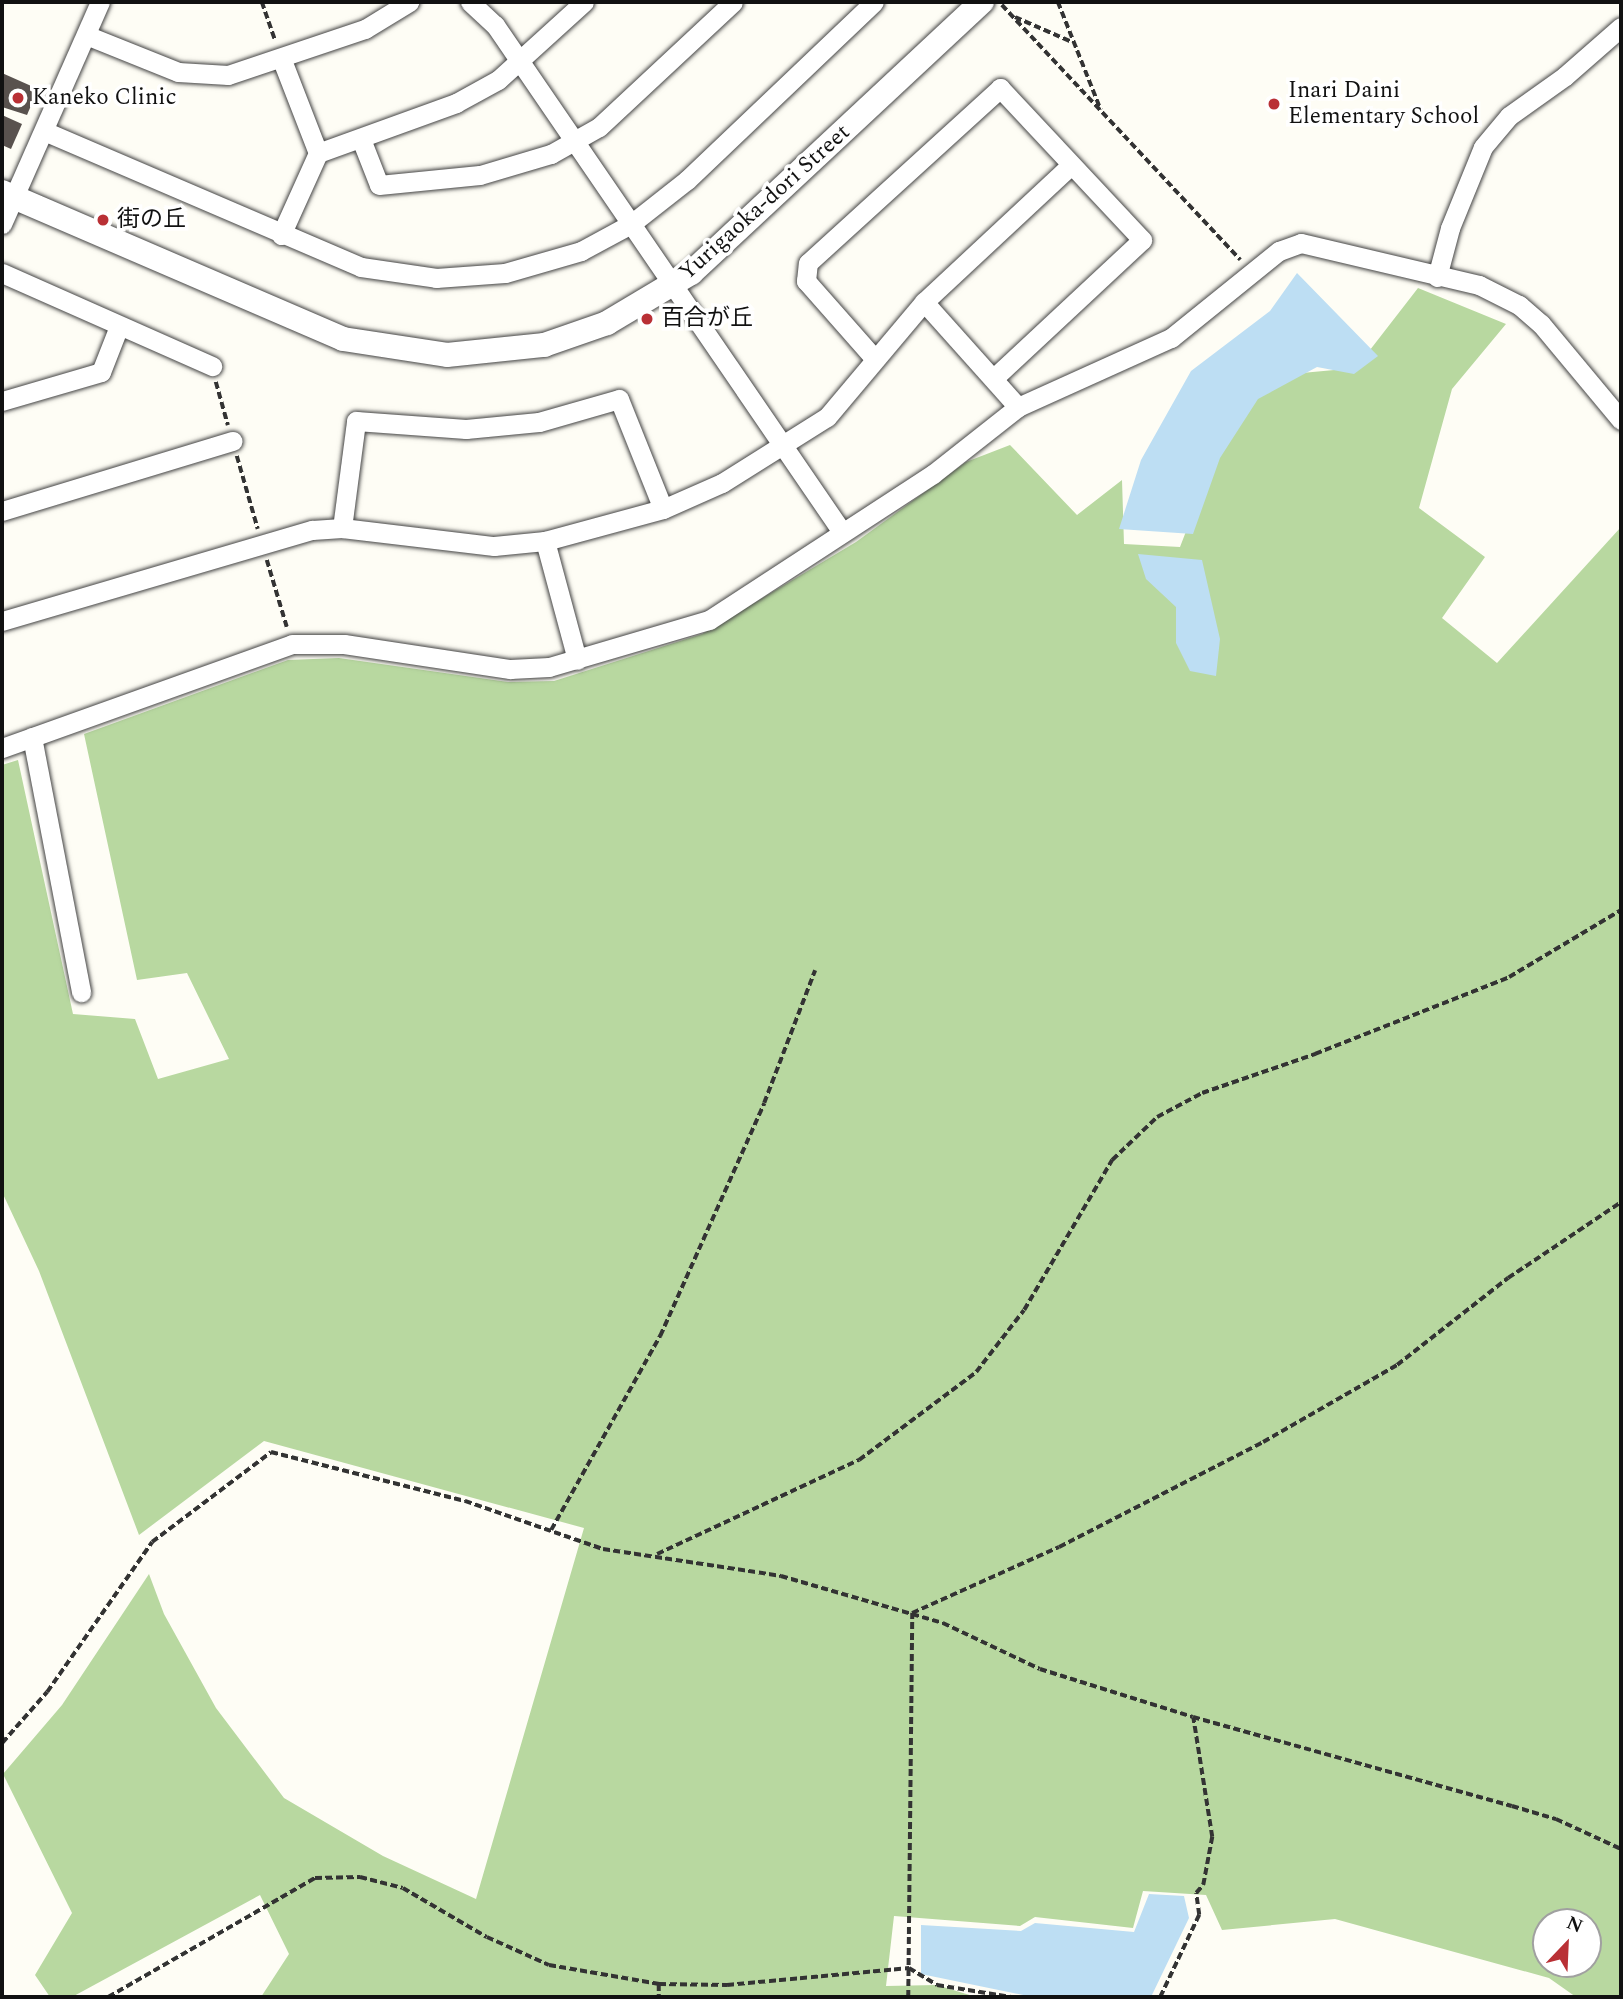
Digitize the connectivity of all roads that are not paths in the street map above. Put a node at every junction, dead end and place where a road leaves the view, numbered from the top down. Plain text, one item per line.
1 (100, 2) edge
2 (410, 2) edge
3 (470, 2) edge
4 (584, 2) edge
5 (733, 2) edge
6 (874, 2) edge
7 (982, 2) edge
8 (1621, 27) edge
9 (86, 35) junction
10 (282, 60) junction
11 (520, 62) junction
12 (44, 131) junction
13 (361, 139) junction
14 (575, 142) junction
15 (318, 153) junction
16 (1072, 164) junction
17 (8, 194) edge
18 (2, 224) edge
19 (631, 224) junction
20 (281, 235) junction
21 (2, 273) edge
22 (1437, 277) junction
23 (673, 286) junction
24 (924, 302) junction
25 (119, 326) junction
26 (874, 358) junction
27 (212, 366) road end
28 (995, 377) junction
29 (2, 401) edge
30 (1018, 407) junction
31 (1621, 420) edge
32 (233, 441) road end
33 (784, 447) junction
34 (663, 509) junction
35 (2, 511) edge
36 (342, 528) junction
37 (842, 532) junction
38 (545, 541) junction
39 (2, 621) edge
40 (577, 660) junction
41 (32, 737) junction
42 (2, 748) edge
43 (81, 992) dead end

1 - 9 street
2 - 10 street
3 - 11 street
4 - 11 street
5 - 14 street
6 - 19 street
7 - 23 street, Yurigaoka-dori Street
8 - 22 street
9 - 10 street
9 - 12 street
10 - 15 street
11 - 13 street
11 - 14 street
12 - 17 street
12 - 20 street
13 - 14 street
13 - 15 street
14 - 19 street
15 - 20 street
16 - 24 street
16 - 26 street
16 - 28 street
17 - 18 street
17 - 23 street, Yurigaoka-dori Street
19 - 20 street
19 - 23 street
21 - 25 street
22 - 30 street
22 - 31 street
23 - 33 street
24 - 26 street
24 - 28 street
25 - 27 street
25 - 29 street
26 - 33 street
28 - 30 street
30 - 37 street
32 - 35 street
33 - 34 street
33 - 37 street
34 - 36 street
34 - 38 street
36 - 38 street
36 - 39 street
37 - 40 street
38 - 40 street
40 - 41 street
41 - 42 street
41 - 43 street

